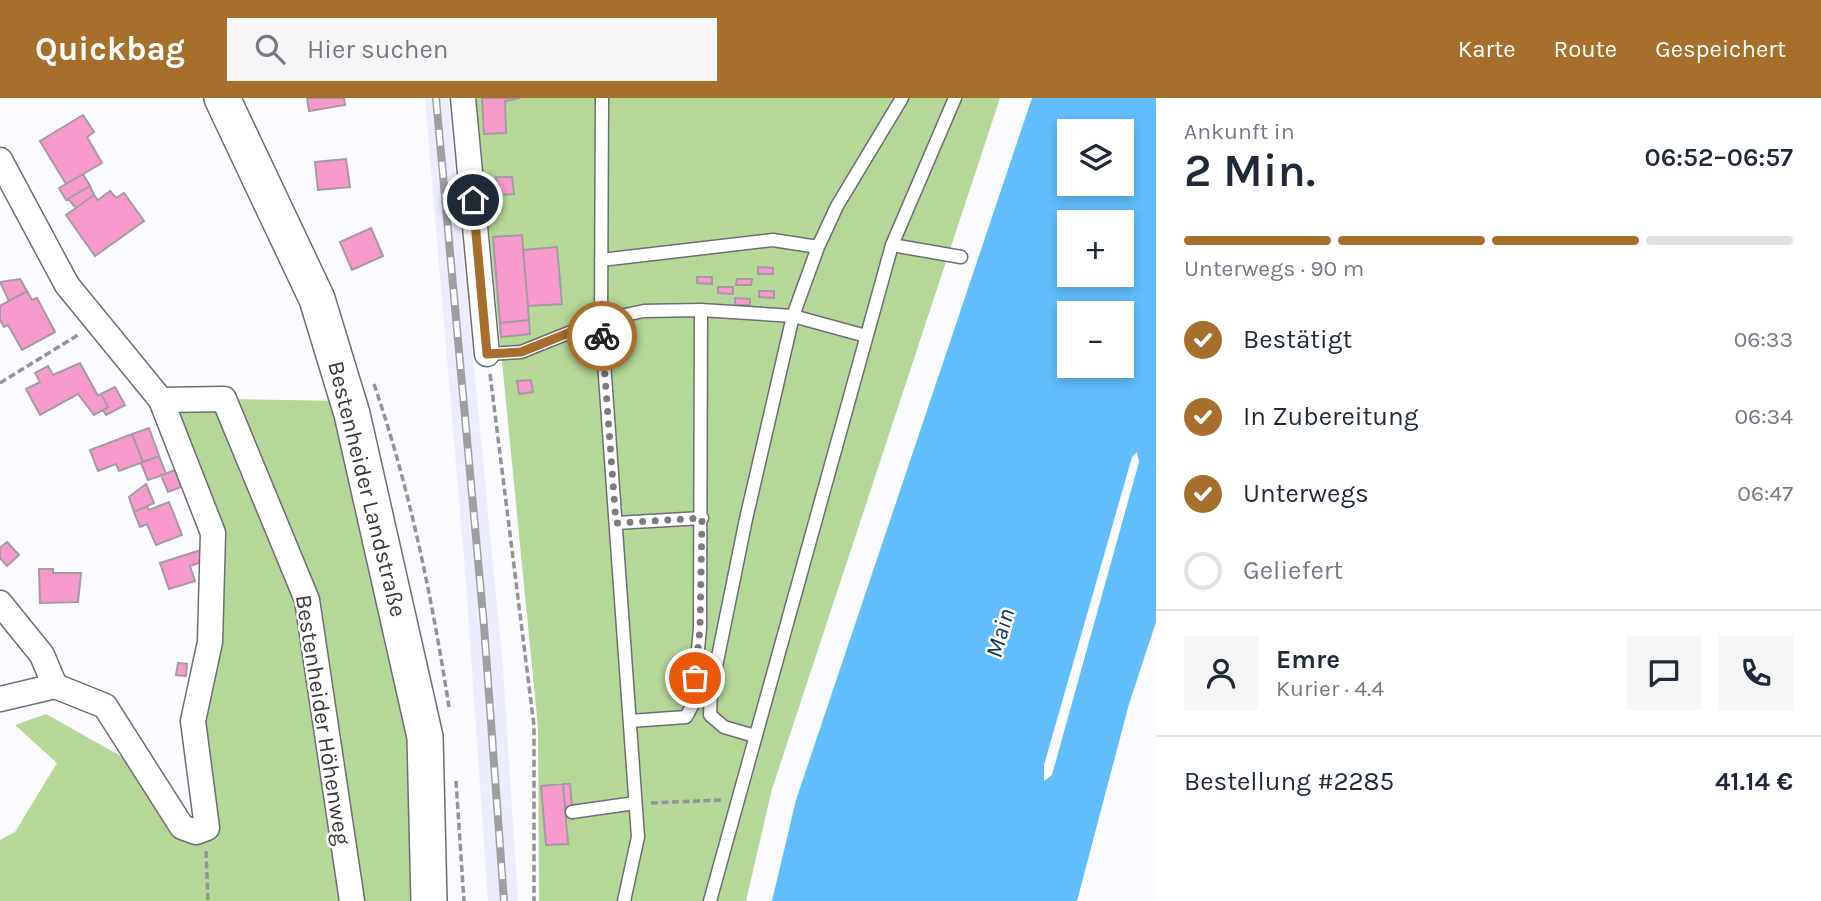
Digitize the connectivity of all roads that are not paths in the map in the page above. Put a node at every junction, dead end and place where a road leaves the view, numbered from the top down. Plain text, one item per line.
1 (222, 98) edge
2 (463, 98) edge
3 (602, 98) edge
4 (902, 98) edge
5 (955, 98) edge
6 (0, 160) edge
7 (892, 245) junction
8 (818, 247) junction
9 (961, 257) dead end
10 (601, 260) junction
11 (701, 310) junction
12 (793, 316) junction
13 (601, 320) junction
14 (866, 336) junction
15 (487, 354) joint
16 (161, 400) junction
17 (702, 518) junction
18 (616, 523) junction
19 (0, 603) edge
20 (55, 686) junction
21 (0, 699) edge
22 (630, 720) junction
23 (755, 736) junction
24 (635, 803) junction
25 (572, 812) dead end
26 (352, 901) edge
27 (429, 901) edge
28 (624, 901) edge
29 (710, 901) edge

1 - 27 main road, Bestenheider Landstraße
2 - 15 street
3 - 10 lane
4 - 8 lane
5 - 7 lane
6 - 16 street
7 - 9 lane
7 - 14 lane
8 - 10 lane
8 - 12 lane
10 - 13 lane
11 - 12 lane
11 - 13 lane
11 - 17 lane
12 - 14 lane
12 - 23 lane
13 - 15 lane
13 - 18 lane
14 - 23 lane
16 - 20 street
16 - 26 street, Bestenheider Höhenweg
17 - 18 lane
17 - 22 lane
18 - 22 lane
19 - 20 street
20 - 21 street
22 - 24 lane
23 - 29 lane
24 - 25 lane
24 - 28 lane

